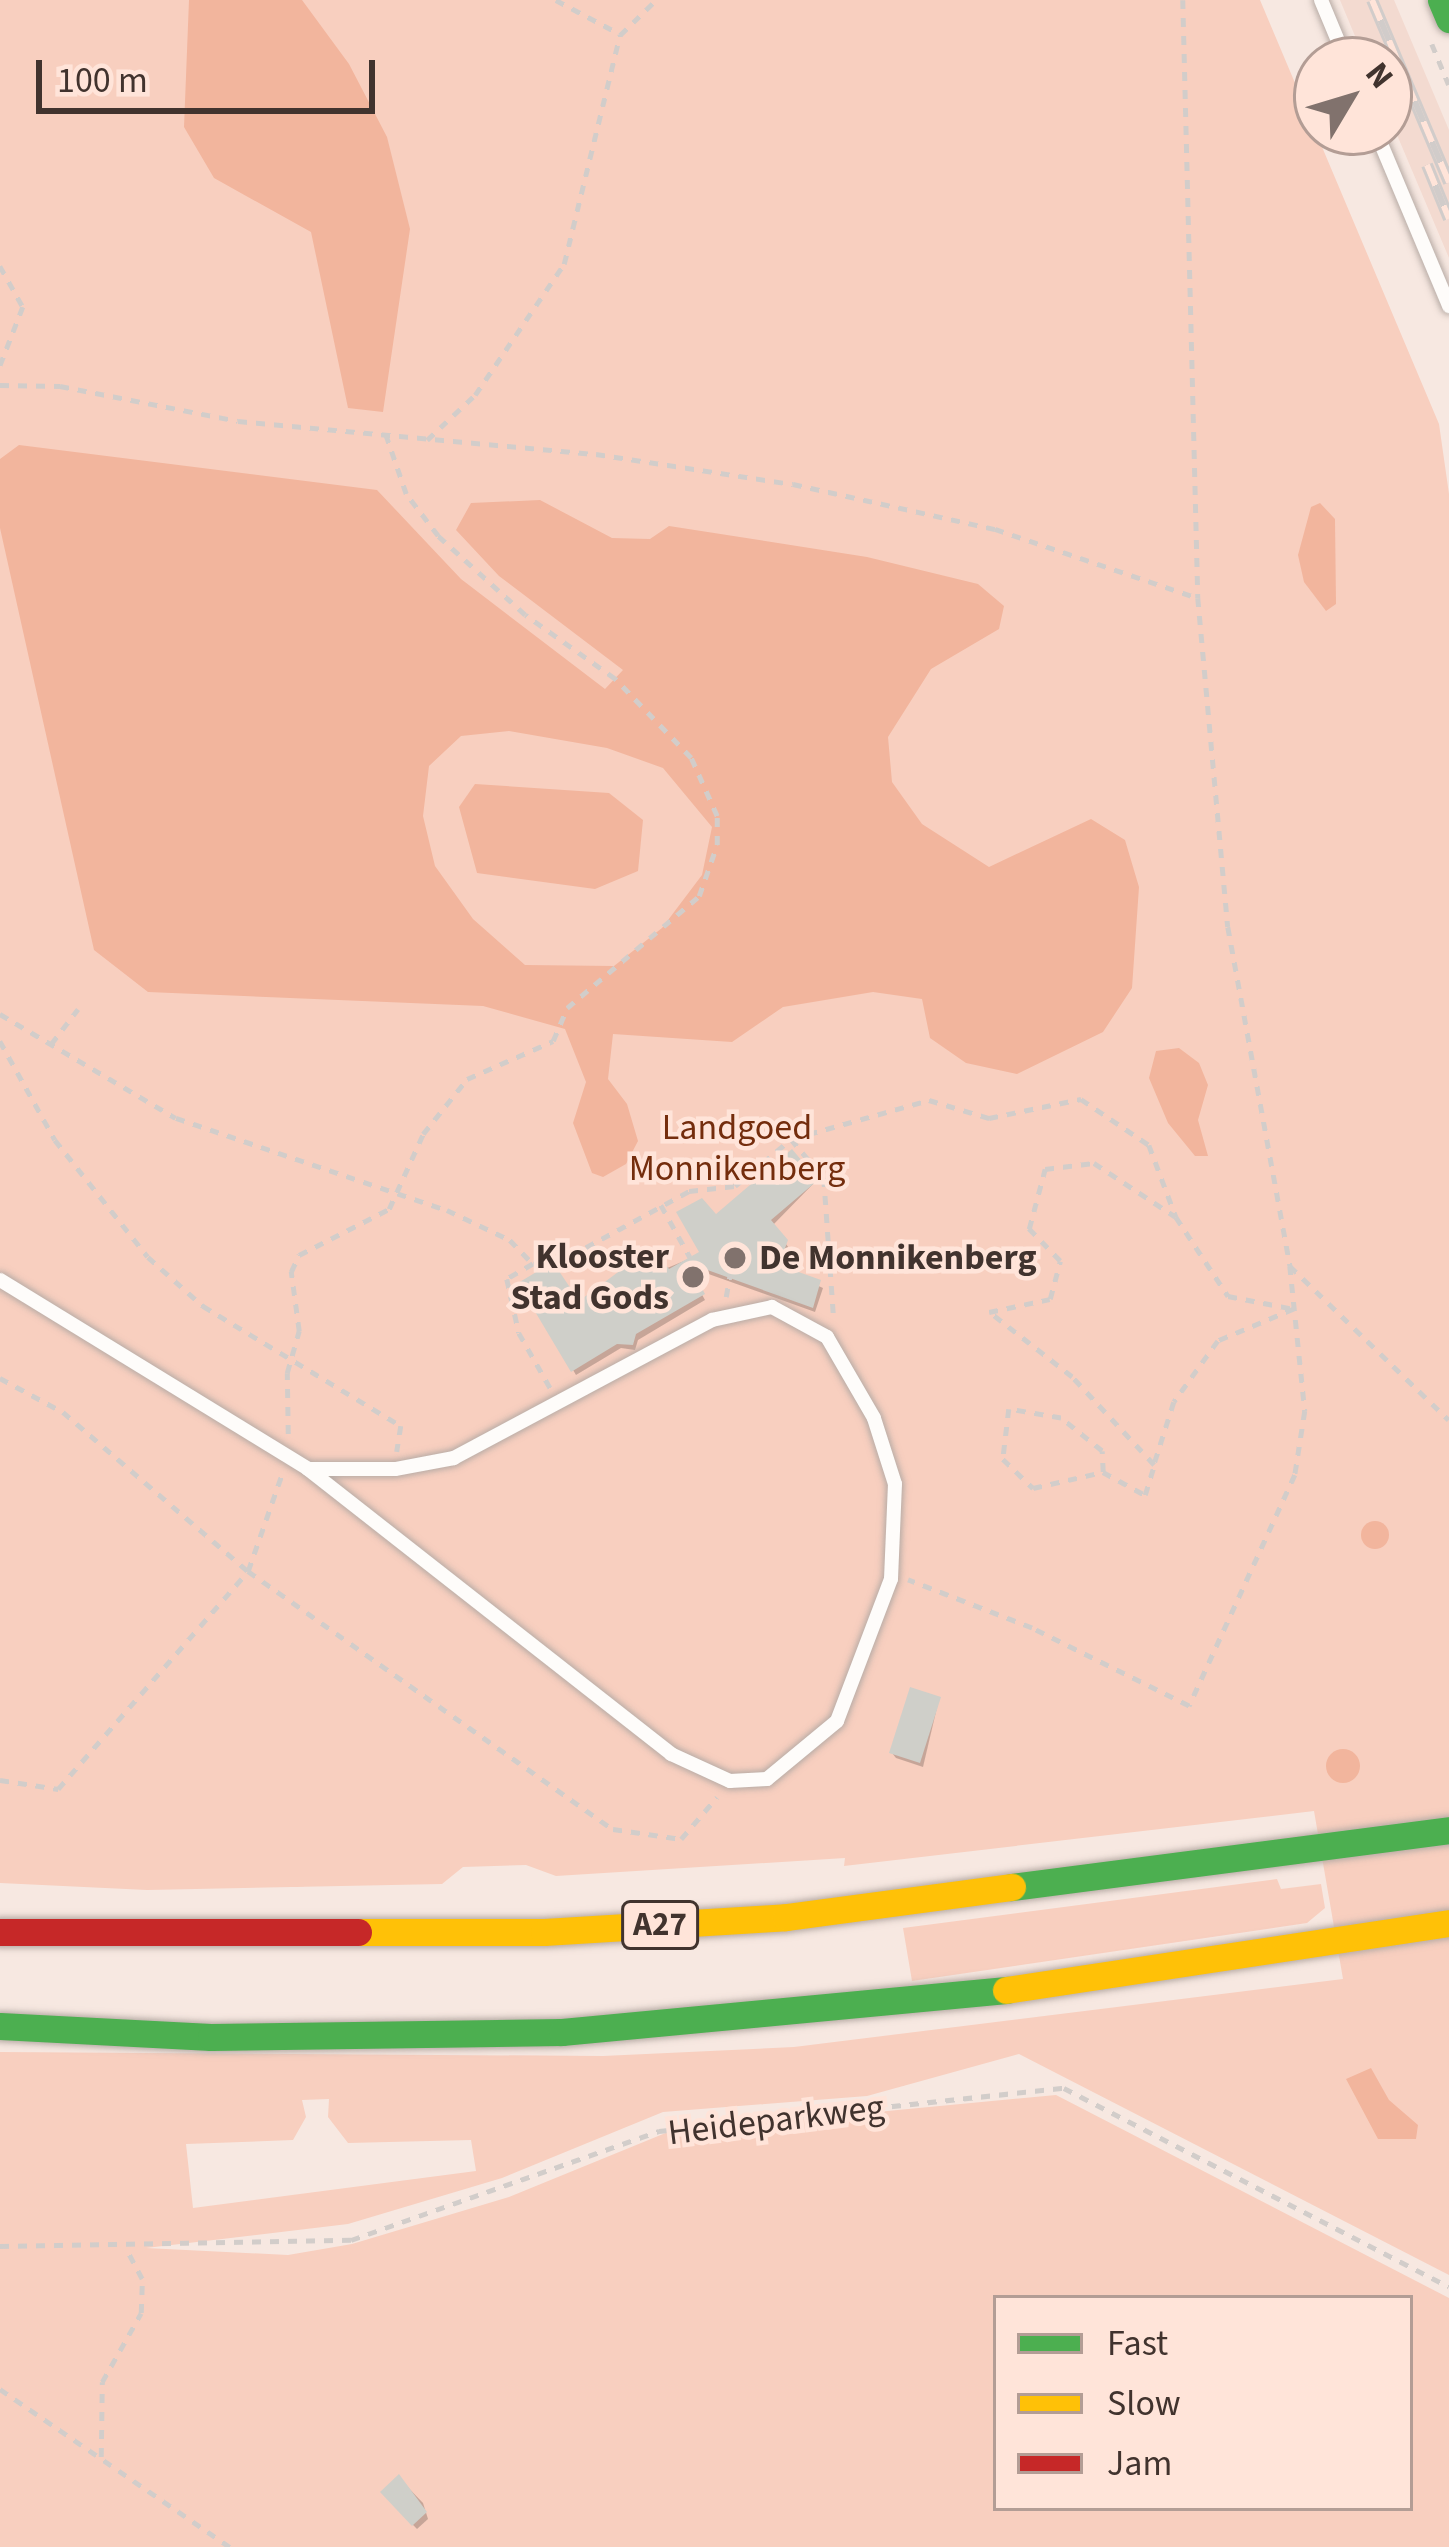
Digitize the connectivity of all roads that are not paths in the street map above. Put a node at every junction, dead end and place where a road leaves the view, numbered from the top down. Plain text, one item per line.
1 (1321, 0) edge
2 (1441, 0) edge
3 (1449, 19) edge
4 (1336, 36) edge
5 (1386, 156) edge
6 (1449, 306) edge
7 (0, 1280) edge
8 (308, 1469) junction
9 (1449, 1830) edge
10 (1449, 1923) edge
11 (0, 1932) edge
12 (0, 2026) edge

1 - 4 lane
2 - 3 main road
5 - 6 lane
7 - 8 lane
8 - 8 lane
9 - 11 main road, A27
10 - 12 main road

